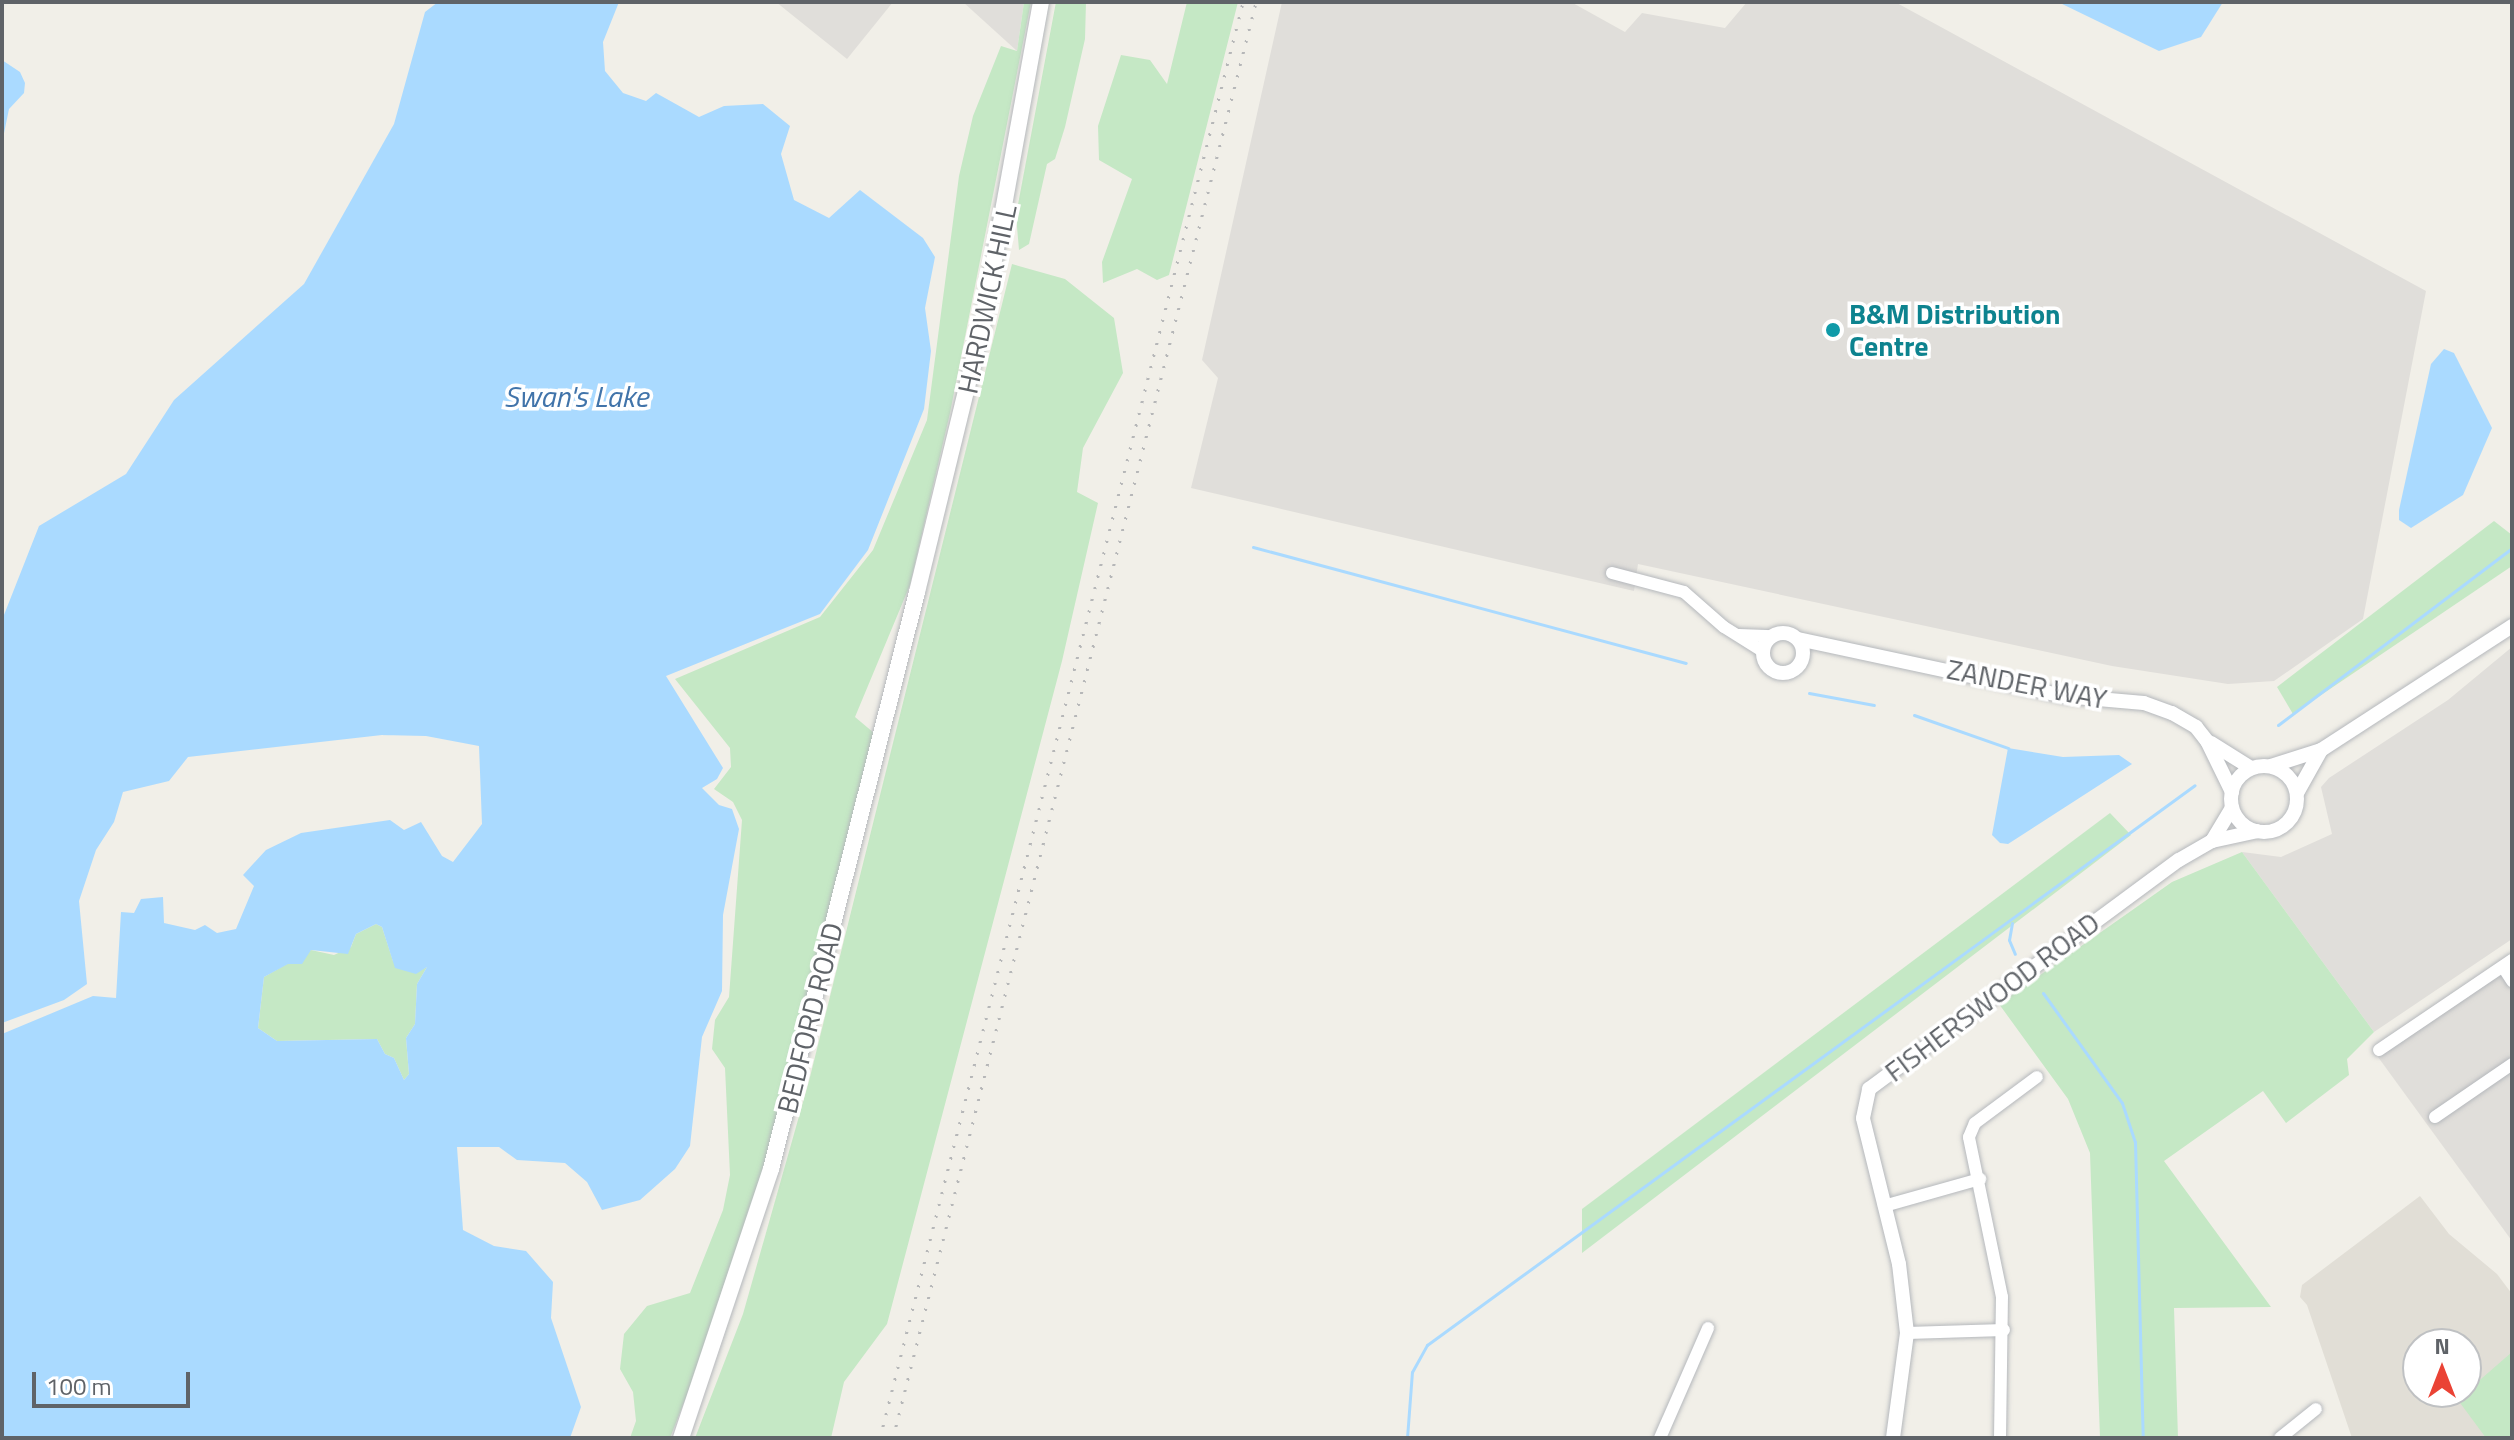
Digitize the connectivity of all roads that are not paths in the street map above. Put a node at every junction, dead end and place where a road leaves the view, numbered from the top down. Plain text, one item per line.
1 (1041, 2) edge
2 (1612, 573) dead end
3 (917, 592) joint
4 (2512, 626) edge
5 (1736, 634) junction
6 (1773, 636) junction
7 (1798, 639) junction
8 (1838, 647) junction
9 (1764, 652) junction
10 (1802, 663) junction
11 (2207, 741) junction
12 (2321, 750) junction
13 (2271, 766) junction
14 (2251, 768) junction
15 (2232, 792) junction
16 (2297, 793) junction
17 (2232, 808) junction
18 (2257, 831) junction
19 (2212, 841) junction
20 (2507, 963) edge
21 (2512, 981) edge
22 (2379, 1050) dead end
23 (2512, 1064) edge
24 (2037, 1077) dead end
25 (2435, 1117) dead end
26 (1980, 1179) junction
27 (1884, 1206) junction
28 (1708, 1328) dead end
29 (2004, 1330) junction
30 (1907, 1333) junction
31 (2316, 1409) dead end
32 (681, 1438) edge
33 (1660, 1438) edge
34 (1893, 1438) edge
35 (2000, 1438) edge
36 (2280, 1438) edge

1 - 3 main road, HARDWICK HILL
2 - 5 street
3 - 32 main road, BEDFORD ROAD
4 - 12 street
5 - 6 street
5 - 9 street
6 - 7 street
6 - 9 street
7 - 8 street, ZANDER WAY
7 - 10 street
8 - 10 street
8 - 11 street, ZANDER WAY
9 - 10 street
11 - 14 street, ZANDER WAY
11 - 15 street, ZANDER WAY
12 - 13 street
12 - 16 street
13 - 14 street
13 - 16 street
14 - 15 street
15 - 17 street
16 - 18 street
17 - 18 street
17 - 19 street
18 - 19 street
19 - 27 street, FISHERSWOOD ROAD
20 - 21 street
20 - 22 street
23 - 25 street
24 - 26 street
26 - 27 street
26 - 29 street
27 - 30 street, FISHERSWOOD ROAD
28 - 33 street
29 - 30 street
29 - 35 street
30 - 34 street, FISHERSWOOD ROAD
31 - 36 street

